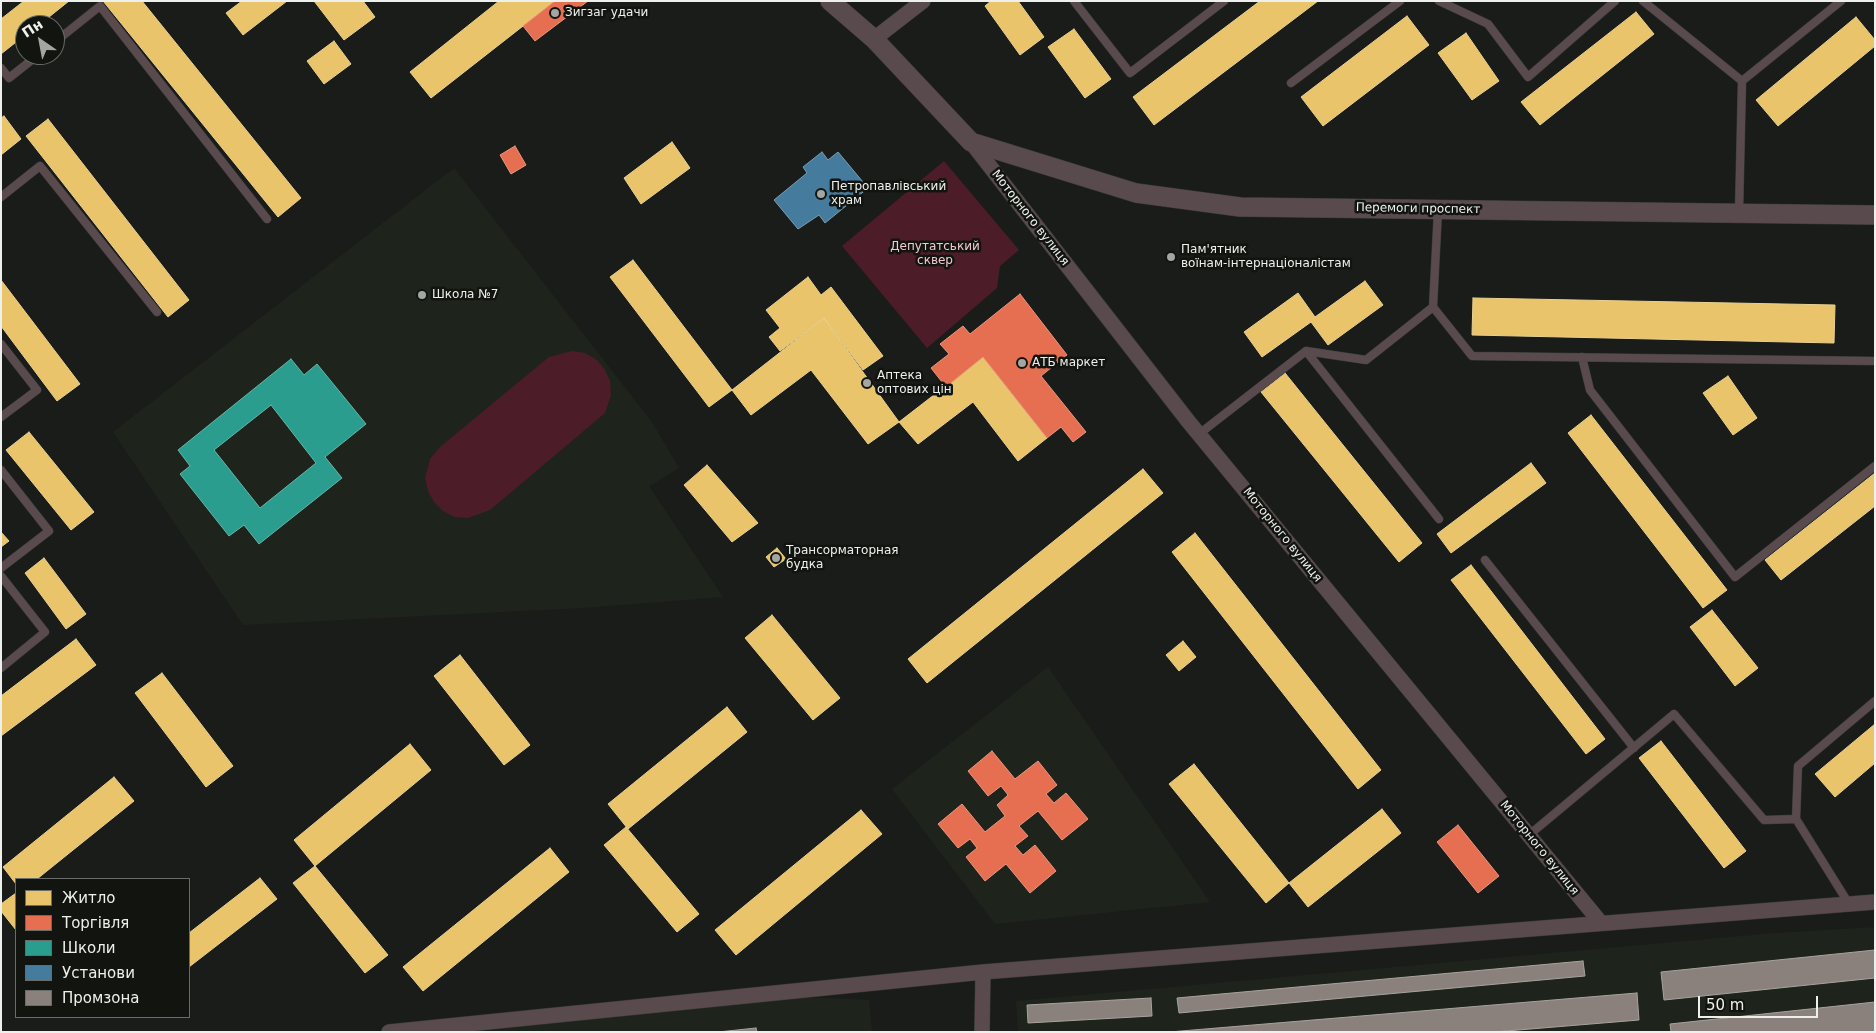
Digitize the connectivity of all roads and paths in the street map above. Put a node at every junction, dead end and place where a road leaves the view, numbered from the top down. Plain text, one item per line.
1 (830, 1) edge
2 (1074, 1) edge
3 (1224, 1) edge
4 (1400, 1) edge
5 (1440, 1) edge
6 (1615, 1) edge
7 (1643, 1) edge
8 (1841, 1) edge
9 (914, 4) edge
10 (65, 34) edge
11 (874, 39) junction
12 (25, 65) edge
13 (1, 68) edge
14 (1742, 81) junction
15 (1291, 83) dead end
16 (971, 142) junction
17 (1, 197) edge
18 (1438, 210) junction
19 (1739, 213) junction
20 (1875, 215) edge
21 (267, 219) dead end
22 (1433, 307) junction
23 (157, 312) dead end
24 (1, 344) edge
25 (1306, 351) junction
26 (1582, 357) junction
27 (1875, 361) edge
28 (1, 417) edge
29 (1199, 434) junction
30 (1875, 466) edge
31 (1, 470) edge
32 (1439, 519) dead end
33 (1485, 560) dead end
34 (1, 568) edge
35 (1, 576) edge
36 (1, 668) edge
37 (1875, 701) edge
38 (1634, 748) junction
39 (1796, 819) junction
40 (1529, 835) junction
41 (1875, 902) edge
42 (1849, 904) junction
43 (1601, 923) junction
44 (983, 972) junction
45 (389, 1032) edge
46 (982, 1032) edge

1 - 11 street
2 - 3 lane
4 - 15 lane
5 - 6 lane
7 - 14 lane
8 - 14 lane
9 - 11 street
10 - 21 lane
11 - 16 street
12 - 13 lane
14 - 19 lane
16 - 18 street, Перемоги проспект
16 - 29 street, Моторного вулиця
17 - 23 lane
18 - 19 street, Перемоги проспект
18 - 22 lane
19 - 20 street, Перемоги проспект
22 - 25 lane
22 - 26 lane
24 - 28 lane
25 - 29 lane
25 - 32 lane
26 - 27 lane
26 - 30 lane
29 - 40 street, Моторного вулиця
31 - 34 lane
33 - 38 lane
35 - 36 lane
37 - 39 lane
38 - 39 lane
38 - 40 lane
39 - 42 lane
40 - 43 street, Моторного вулиця
41 - 42 street
42 - 43 street
43 - 44 street
44 - 45 street
44 - 46 street

